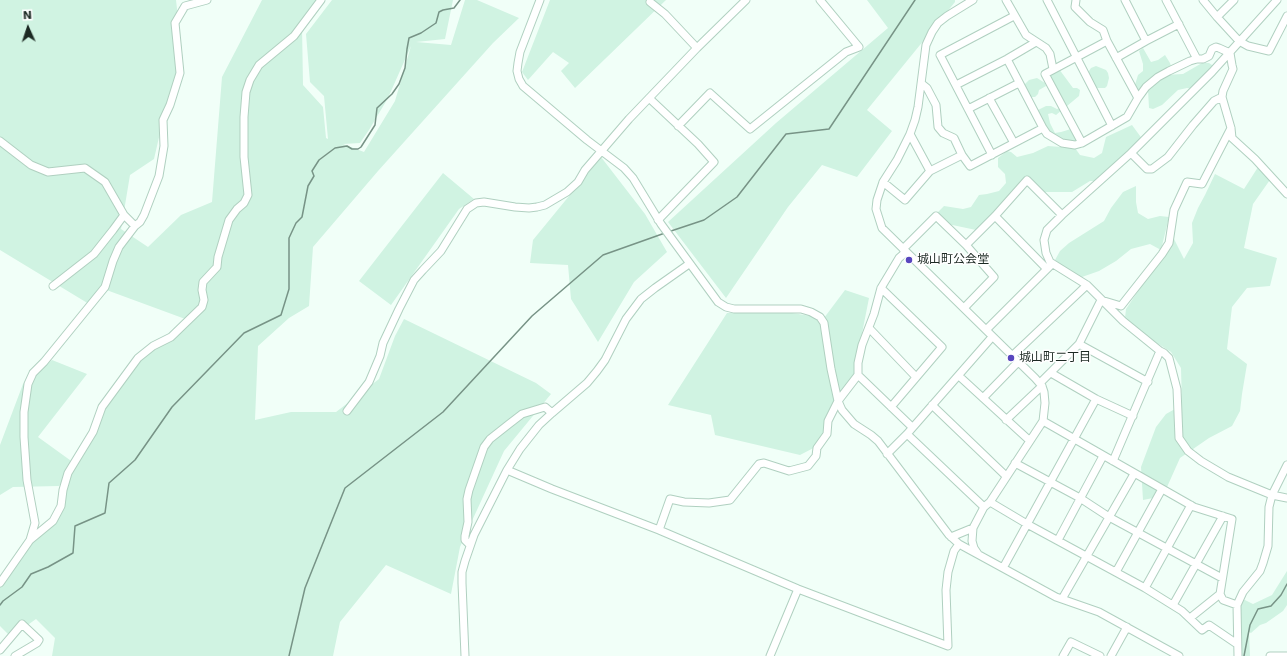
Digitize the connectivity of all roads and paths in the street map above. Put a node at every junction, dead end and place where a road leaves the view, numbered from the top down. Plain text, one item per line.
1 (207, 0) edge
2 (321, 0) edge
3 (540, 0) edge
4 (746, 0) edge
5 (820, 0) edge
6 (972, 0) edge
7 (1006, 0) edge
8 (1047, 0) edge
9 (1076, 0) edge
10 (1124, 0) edge
11 (1166, 0) edge
12 (1203, 0) edge
13 (1234, 0) edge
14 (1277, 0) edge
15 (650, 2) dead end
16 (962, 3) edge
17 (1014, 16) junction
18 (1287, 16) edge
19 (1217, 17) junction
20 (1178, 24) junction
21 (1107, 41) junction
22 (1146, 41) junction
23 (1239, 41) junction
24 (1036, 42) junction
25 (697, 48) junction
26 (1230, 53) junction
27 (1076, 58) junction
28 (1116, 58) junction
29 (1007, 59) junction
30 (1197, 59) junction
31 (1053, 69) junction
32 (1019, 83) junction
33 (922, 84) junction
34 (956, 85) junction
35 (1222, 97) junction
36 (649, 98) junction
37 (989, 98) junction
38 (1138, 98) junction
39 (968, 109) junction
40 (678, 126) junction
41 (1112, 126) junction
42 (1043, 128) junction
43 (1231, 128) junction
44 (910, 134) junction
45 (0, 141) edge
46 (1014, 143) junction
47 (1082, 143) junction
48 (602, 151) junction
49 (1131, 153) junction
50 (962, 155) junction
51 (992, 155) junction
52 (930, 171) junction
53 (883, 182) junction
54 (1287, 194) edge
55 (124, 215) junction
56 (1062, 215) junction
57 (994, 216) junction
58 (659, 222) junction
59 (136, 226) junction
60 (966, 245) junction
61 (904, 251) junction
62 (689, 264) junction
63 (1050, 266) junction
64 (1087, 285) junction
65 (53, 286) dead end
66 (881, 288) junction
67 (1101, 300) junction
68 (964, 308) junction
69 (869, 328) junction
70 (986, 330) junction
71 (992, 337) junction
72 (1079, 344) junction
73 (1160, 351) junction
74 (1012, 356) junction
75 (1018, 362) junction
76 (1051, 373) junction
77 (858, 375) junction
78 (959, 376) junction
79 (916, 377) junction
80 (1148, 382) junction
81 (1041, 385) junction
82 (983, 398) junction
83 (1096, 399) junction
84 (838, 401) junction
85 (932, 404) junction
86 (890, 408) junction
87 (347, 411) dead end
88 (552, 413) junction
89 (1133, 416) junction
90 (1006, 420) junction
91 (1043, 421) junction
92 (910, 430) junction
93 (1074, 438) junction
94 (1030, 441) junction
95 (887, 454) junction
96 (1103, 456) junction
97 (1113, 462) junction
98 (1015, 463) junction
99 (1287, 465) edge
100 (507, 470) junction
101 (1134, 474) junction
102 (1006, 476) junction
103 (1052, 482) junction
104 (1162, 489) junction
105 (1272, 495) junction
106 (1080, 498) junction
107 (1287, 498) edge
108 (987, 504) junction
109 (1190, 505) junction
110 (1223, 516) junction
111 (1110, 517) junction
112 (1027, 524) junction
113 (973, 528) junction
114 (659, 530) junction
115 (1138, 532) junction
116 (951, 537) junction
117 (30, 540) junction
118 (1058, 540) junction
119 (959, 544) junction
120 (470, 545) junction
121 (1168, 548) junction
122 (1086, 556) junction
123 (983, 558) junction
124 (1197, 564) junction
125 (1003, 568) junction
126 (1116, 572) junction
127 (1222, 578) junction
128 (0, 583) edge
129 (1145, 588) junction
130 (798, 589) junction
131 (1220, 594) junction
132 (1062, 599) junction
133 (1174, 605) junction
134 (1238, 605) junction
135 (1190, 618) junction
136 (1127, 627) junction
137 (1237, 644) junction
138 (0, 650) edge
139 (15, 656) edge
140 (465, 656) edge
141 (770, 656) edge
142 (1063, 656) edge
143 (1100, 656) edge
144 (1111, 656) edge
145 (1179, 656) edge
146 (1238, 656) edge
147 (1270, 656) edge
148 (1287, 656) edge

1 - 59 street
2 - 117 street
3 - 48 street
4 - 25 street
5 - 40 street
6 - 16 street
7 - 17 street
8 - 27 street
9 - 21 street
10 - 22 street
11 - 20 street
12 - 19 street
13 - 19 street
14 - 23 street
15 - 25 street
16 - 33 street
17 - 24 street
17 - 34 street
18 - 23 street
19 - 23 street
20 - 22 street
20 - 30 street
21 - 27 street
21 - 28 street
22 - 28 street
23 - 26 street
24 - 29 street
24 - 31 street
25 - 36 street
26 - 30 street
26 - 35 street
26 - 49 street
27 - 31 street
27 - 41 street
28 - 38 street
29 - 32 street
29 - 34 street
30 - 38 street
31 - 47 street
32 - 37 street
32 - 42 street
33 - 44 street
33 - 50 street
34 - 39 street
35 - 43 street
35 - 49 street
36 - 40 street
36 - 48 street
37 - 39 street
37 - 46 street
38 - 41 street
39 - 51 street
40 - 58 street
41 - 47 street
42 - 46 street
42 - 47 street
43 - 54 street
43 - 67 street
44 - 52 street
44 - 53 street
45 - 55 street
46 - 51 street
48 - 58 street
48 - 87 street
49 - 56 street
50 - 51 street
50 - 52 street
52 - 53 street
53 - 61 street
55 - 59 street
55 - 65 street
56 - 57 street
56 - 63 street
57 - 60 street
57 - 63 street
58 - 62 street
59 - 117 street
60 - 61 street
60 - 68 street
61 - 66 street
61 - 68 street
62 - 84 street
62 - 88 street
63 - 64 street
63 - 70 street
64 - 67 street
64 - 74 street
66 - 69 street
66 - 79 street
67 - 72 street
67 - 73 street
68 - 70 street
69 - 77 street
69 - 79 street
70 - 71 street
71 - 74 street
71 - 78 street
72 - 76 street
72 - 80 street
73 - 80 street
73 - 105 street
74 - 75 street
75 - 81 street
75 - 82 street
76 - 81 street
76 - 83 street
77 - 84 street
77 - 86 street
78 - 82 street
78 - 85 street
79 - 86 street
80 - 89 street
81 - 90 street
81 - 91 street
82 - 90 street
83 - 89 street
83 - 93 street
84 - 95 street
84 - 114 street
85 - 92 street
85 - 102 street
86 - 92 street
88 - 100 street
88 - 120 street
89 - 97 street
90 - 94 street
91 - 93 street
91 - 94 street
92 - 95 street
92 - 108 street
93 - 96 street
93 - 103 street
94 - 98 street
95 - 116 street
96 - 97 street
96 - 106 street
97 - 101 street
98 - 102 street
98 - 103 street
99 - 105 street
100 - 114 street
100 - 120 street
101 - 104 street
101 - 111 street
102 - 108 street
103 - 106 street
103 - 112 street
104 - 109 street
104 - 115 street
105 - 107 street
105 - 134 street
106 - 111 street
106 - 118 street
108 - 112 street
108 - 113 street
109 - 110 street
109 - 121 street
110 - 124 street
110 - 127 street
111 - 115 street
111 - 122 street
112 - 118 street
112 - 125 street
113 - 116 street
113 - 123 street
114 - 130 street
115 - 121 street
115 - 126 street
116 - 119 street
117 - 128 street
118 - 122 street
119 - 123 street
119 - 130 street
120 - 140 street
121 - 124 street
121 - 129 street
122 - 126 street
122 - 132 street
123 - 125 street
124 - 127 street
124 - 133 street
125 - 132 street
126 - 129 street
127 - 131 street
129 - 133 street
130 - 141 street
131 - 134 street
131 - 135 street
132 - 136 street
133 - 135 street
134 - 137 street
135 - 137 street
136 - 144 street
136 - 145 street
137 - 146 street
138 - 139 street
142 - 143 street
147 - 148 street

